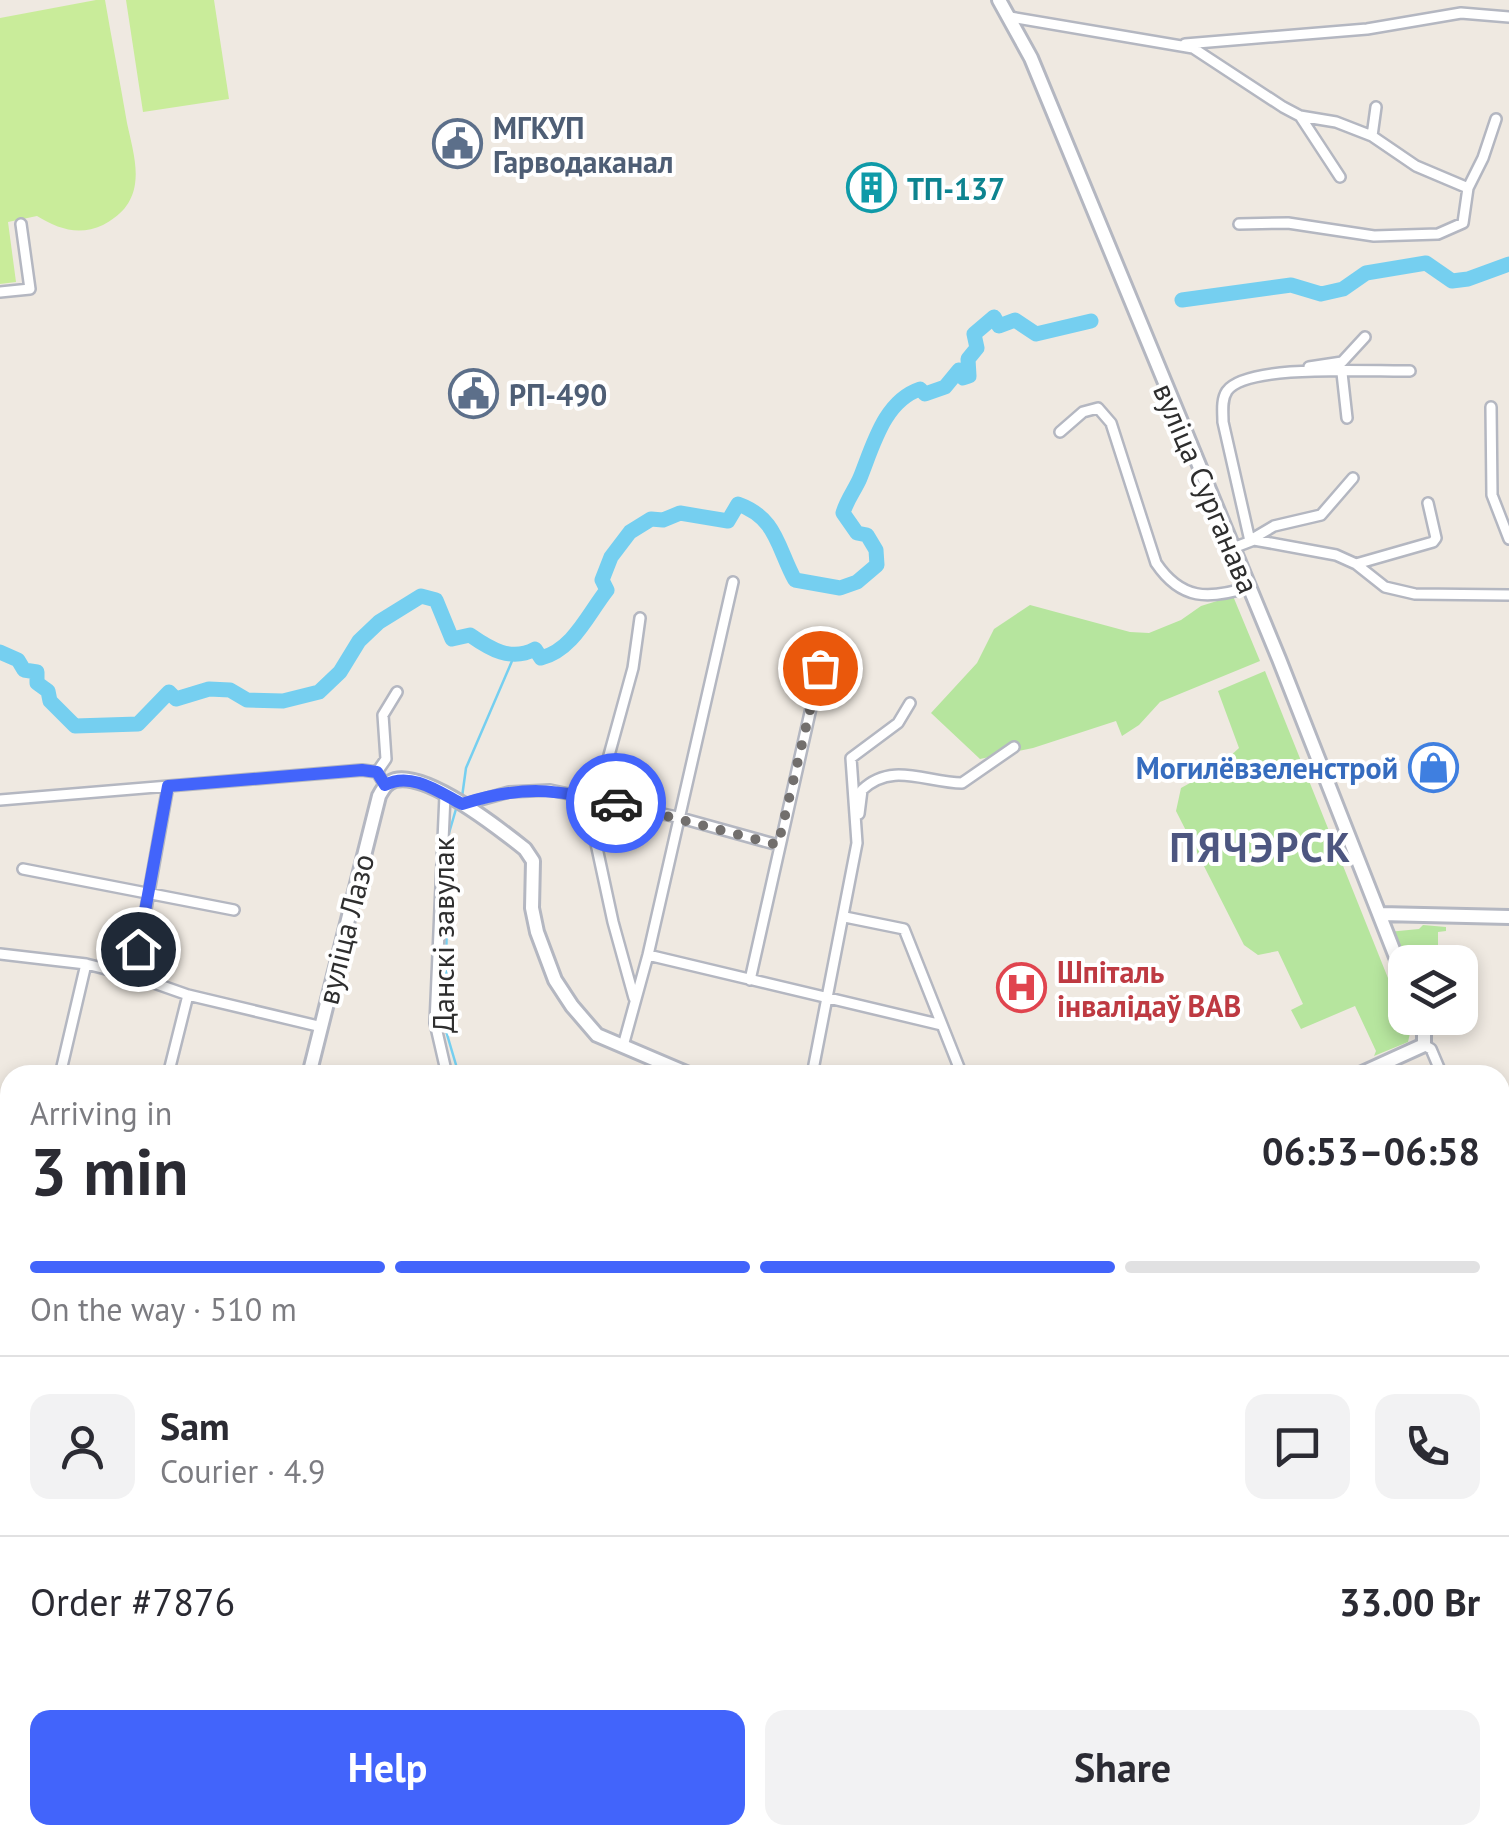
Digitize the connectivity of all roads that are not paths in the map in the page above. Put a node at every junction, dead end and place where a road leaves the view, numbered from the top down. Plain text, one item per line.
1 (999, 0) edge
2 (1010, 17) junction
3 (1509, 17) edge
4 (1178, 44) junction
5 (1376, 107) dead end
6 (1300, 116) junction
7 (1496, 118) dead end
8 (1372, 136) junction
9 (1340, 178) dead end
10 (1468, 188) junction
11 (22, 224) dead end
12 (1239, 224) dead end
13 (0, 292) edge
14 (1364, 337) dead end
15 (1410, 371) dead end
16 (1292, 372) junction
17 (1342, 373) junction
18 (1491, 408) dead end
19 (1347, 418) dead end
20 (1060, 432) dead end
21 (1353, 478) dead end
22 (1428, 503) dead end
23 (1509, 538) edge
24 (1250, 541) junction
25 (1233, 548) junction
26 (1356, 564) junction
27 (733, 582) dead end
28 (1249, 587) junction
29 (1509, 595) edge
30 (640, 618) dead end
31 (820, 668) dead end
32 (397, 692) dead end
33 (910, 703) dead end
34 (1014, 747) dead end
35 (377, 772) junction
36 (385, 785) junction
37 (168, 786) junction
38 (445, 795) junction
39 (592, 798) junction
40 (0, 800) edge
41 (462, 804) junction
42 (677, 817) junction
43 (858, 826) junction
44 (778, 845) junction
45 (23, 869) dead end
46 (147, 895) junction
47 (234, 910) dead end
48 (1381, 914) junction
49 (845, 917) junction
50 (1509, 917) edge
51 (1392, 945) edge
52 (0, 954) edge
53 (648, 955) junction
54 (86, 964) junction
55 (134, 976) junction
56 (750, 980) junction
57 (188, 995) junction
58 (826, 997) junction
59 (634, 999) junction
60 (942, 1025) junction
61 (322, 1027) junction
62 (1424, 1035) edge
63 (1424, 1045) junction
64 (623, 1046) junction
65 (62, 1065) edge
66 (170, 1065) edge
67 (312, 1065) edge
68 (445, 1065) edge
69 (668, 1065) edge
70 (814, 1065) edge
71 (958, 1065) edge
72 (1383, 1065) edge
73 (1438, 1065) edge

1 - 2 main road, вуліца Сурганава
2 - 4 street
2 - 25 main road, вуліца Сурганава
3 - 4 street
4 - 6 street
5 - 8 street
6 - 8 street
6 - 9 street
7 - 10 street
8 - 10 street
10 - 12 street
11 - 13 street
14 - 16 street
15 - 17 street, вуліца Сурганава
16 - 17 street, вуліца Сурганава
16 - 24 street, вуліца Сурганава
17 - 19 street
18 - 23 street
20 - 28 street
21 - 24 street
22 - 26 street
24 - 25 street
24 - 26 street
25 - 28 main road, вуліца Сурганава
26 - 29 street
27 - 42 street
28 - 48 main road, вуліца Сурганава
30 - 39 street
31 - 44 street
32 - 35 street
33 - 43 street
34 - 43 street
35 - 36 street
35 - 37 street
36 - 38 main road
36 - 61 main road, вуліца Лазо
37 - 40 street
37 - 46 street
38 - 41 main road
38 - 68 street, Данскі завулак
39 - 41 street
39 - 42 street
39 - 59 street
41 - 64 main road
42 - 44 street
42 - 53 street
43 - 49 street
44 - 56 street
45 - 46 street
46 - 47 street
46 - 55 street
48 - 50 main road
48 - 51 main road, вуліца Сурганава
49 - 58 street
49 - 60 street
52 - 54 street
53 - 56 street
53 - 59 street
54 - 55 street
54 - 65 street
55 - 57 street
56 - 58 street
57 - 61 street
57 - 66 street
58 - 60 street
58 - 70 street
59 - 64 street
60 - 71 street
61 - 67 main road, вуліца Лазо
62 - 63 main road
63 - 72 main road
63 - 73 street
64 - 69 main road

